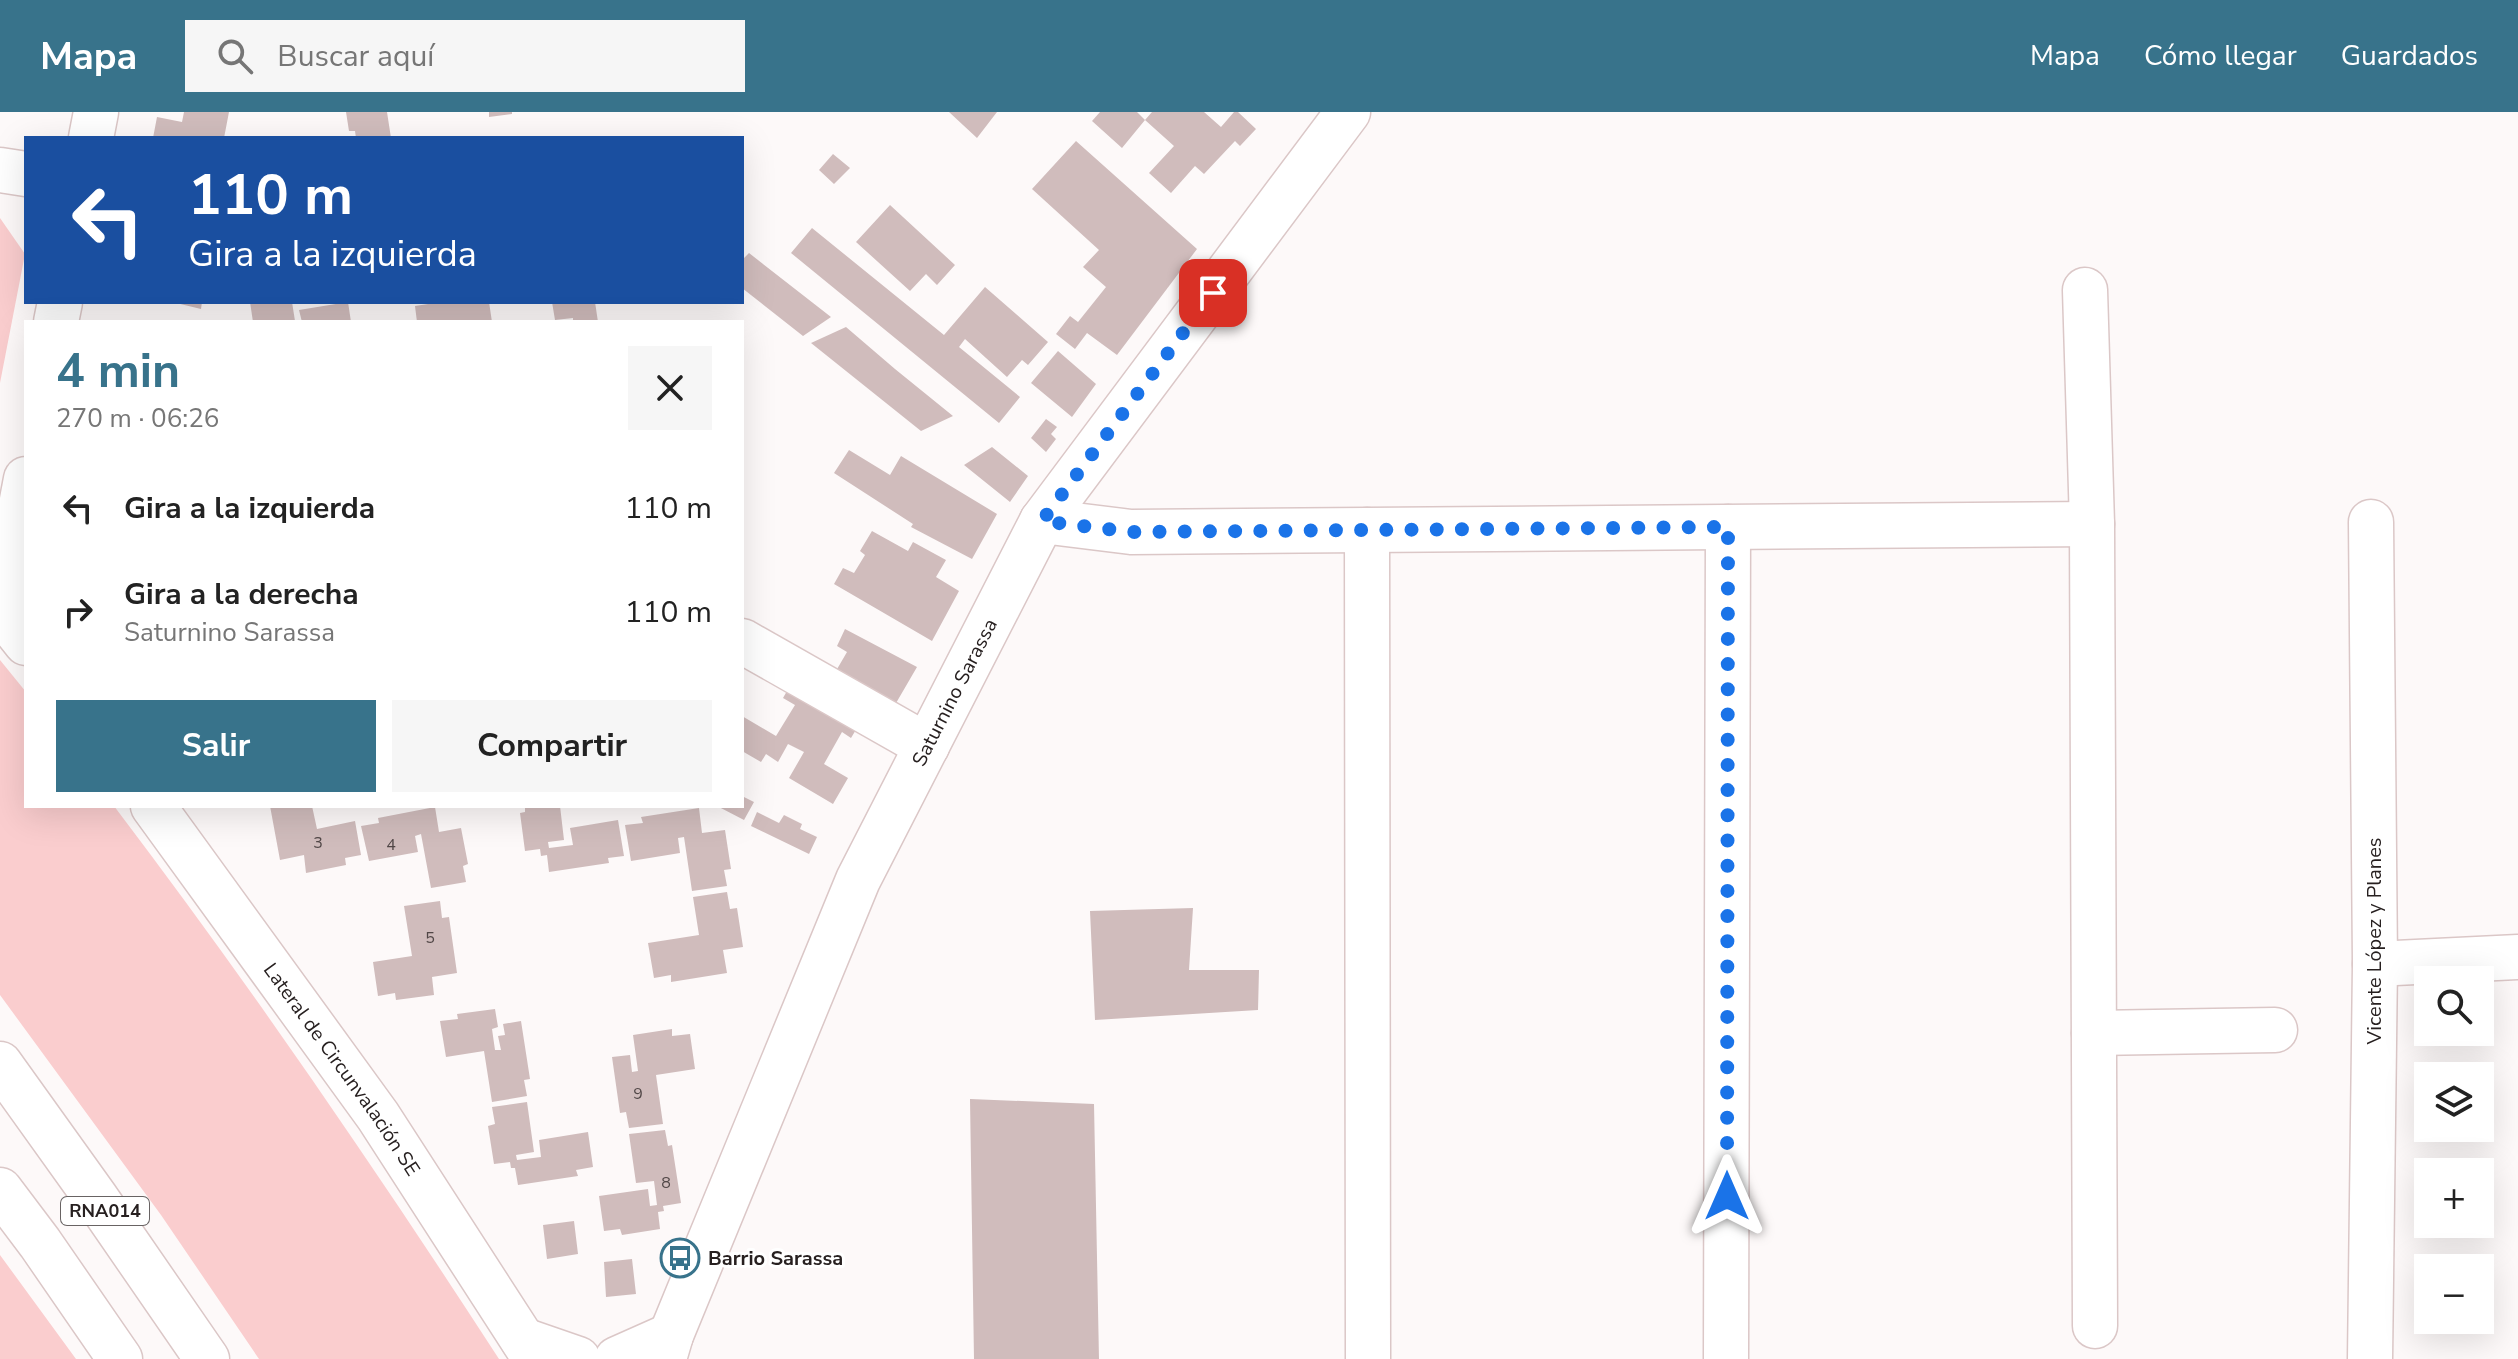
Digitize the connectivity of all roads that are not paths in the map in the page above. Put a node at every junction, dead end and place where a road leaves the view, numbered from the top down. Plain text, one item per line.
1 (96, 112) edge
2 (1345, 113) edge
3 (91, 136) edge
4 (0, 170) edge
5 (24, 174) edge
6 (2085, 290) dead end
7 (24, 489) edge
8 (1042, 521) junction
9 (2371, 522) dead end
10 (2092, 524) junction
11 (1728, 527) junction
12 (1367, 530) junction
13 (0, 611) edge
14 (24, 641) edge
15 (744, 642) edge
16 (927, 746) junction
17 (154, 808) edge
18 (2518, 957) edge
19 (2375, 964) junction
20 (2275, 1030) dead end
21 (2094, 1033) junction
22 (0, 1064) edge
23 (0, 1190) edge
24 (2095, 1326) dead end
25 (667, 1347) edge
26 (529, 1350) edge
27 (120, 1359) edge
28 (207, 1359) edge
29 (578, 1359) edge
30 (617, 1359) edge
31 (1368, 1359) edge
32 (1726, 1359) edge
33 (2370, 1359) edge

1 - 3 main road
2 - 8 main road, Saturnino Sarassa
4 - 5 main road
6 - 10 main road
7 - 13 main road
8 - 12 main road
8 - 16 main road, Saturnino Sarassa
9 - 19 main road, Vicente López y Planes
10 - 11 main road
10 - 21 main road
11 - 12 main road
11 - 32 main road
12 - 31 main road
13 - 14 main road
15 - 16 main road
16 - 25 main road, Saturnino Sarassa
17 - 26 main road, Lateral de Circunvalación SE
18 - 19 main road
19 - 33 main road, Vicente López y Planes
20 - 21 main road
21 - 24 main road
22 - 28 main road, RNA014
23 - 27 main road, RNA014
25 - 30 main road
26 - 29 main road, Lateral de Circunvalación SE

